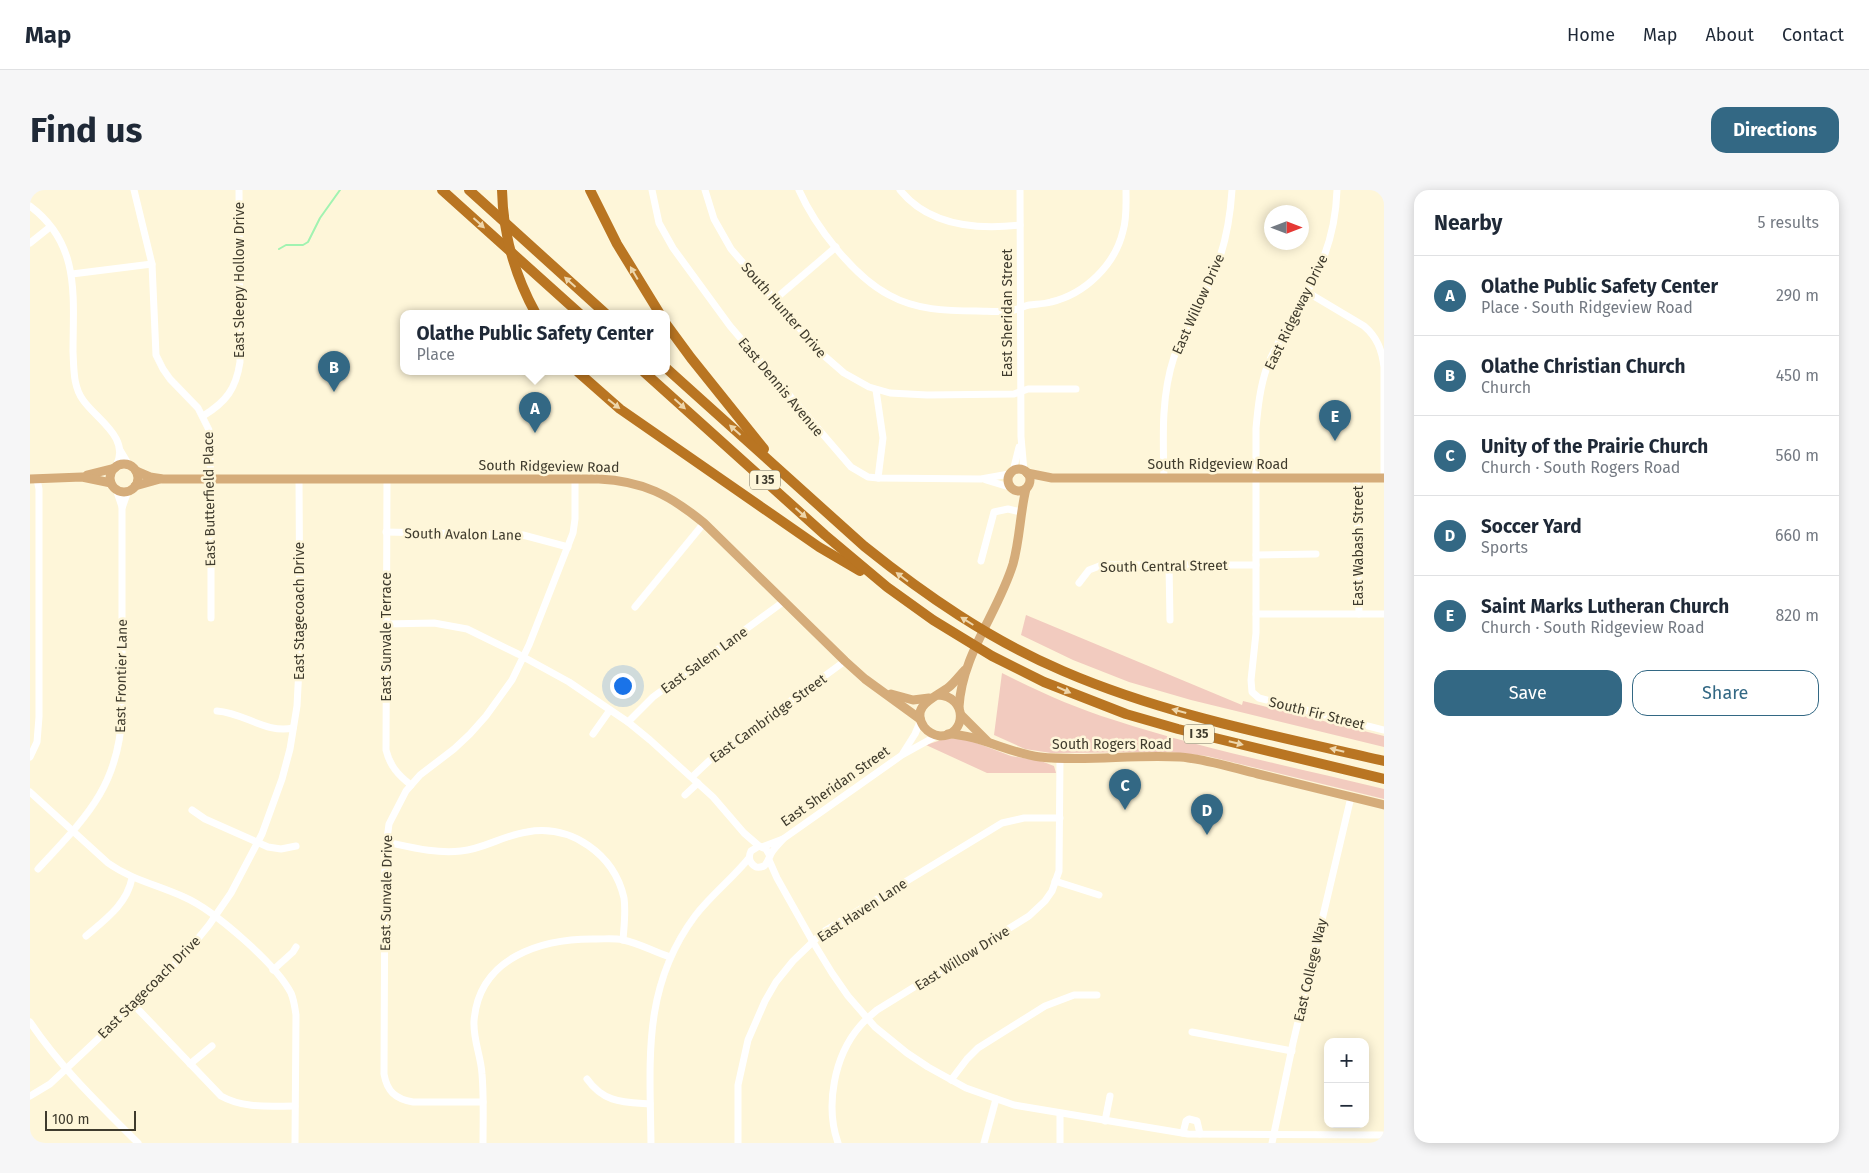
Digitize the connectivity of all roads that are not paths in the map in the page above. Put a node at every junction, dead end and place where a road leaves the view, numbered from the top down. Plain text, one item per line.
1 (134, 190) edge
2 (239, 190) edge
3 (442, 190) edge
4 (469, 190) edge
5 (502, 190) edge
6 (590, 190) edge
7 (652, 190) edge
8 (706, 190) edge
9 (799, 190) edge
10 (900, 190) edge
11 (1020, 190) edge
12 (1126, 190) edge
13 (1232, 190) edge
14 (1337, 190) edge
15 (30, 206) edge
16 (1020, 225) junction
17 (50, 227) junction
18 (30, 243) edge
19 (836, 247) junction
20 (152, 264) junction
21 (72, 274) junction
22 (1306, 292) junction
23 (774, 300) junction
24 (1020, 308) junction
25 (534, 310) edge
26 (576, 310) edge
27 (602, 310) edge
28 (658, 310) edge
29 (670, 329) edge
30 (670, 372) edge
31 (581, 375) edge
32 (647, 375) edge
33 (1076, 389) dead end
34 (876, 390) junction
35 (1021, 392) junction
36 (203, 416) junction
37 (1021, 436) junction
38 (120, 450) junction
39 (115, 467) junction
40 (133, 468) junction
41 (1011, 472) junction
42 (1026, 472) junction
43 (784, 474) junction
44 (82, 476) junction
45 (163, 478) junction
46 (211, 478) junction
47 (878, 478) junction
48 (1052, 478) junction
49 (1164, 478) junction
50 (1256, 478) junction
51 (1358, 478) junction
52 (1384, 478) edge
53 (34, 479) edge
54 (299, 479) junction
55 (387, 479) junction
56 (575, 479) junction
57 (980, 479) junction
58 (114, 486) junction
59 (1028, 487) junction
60 (131, 488) junction
61 (1011, 488) junction
62 (122, 508) junction
63 (1021, 512) junction
64 (704, 524) junction
65 (386, 532) junction
66 (568, 547) junction
67 (1316, 554) dead end
68 (1256, 555) junction
69 (981, 561) dead end
70 (1169, 565) junction
71 (1256, 565) junction
72 (1079, 582) dead end
73 (887, 588) junction
74 (783, 602) junction
75 (635, 606) dead end
76 (1256, 614) junction
77 (1359, 614) junction
78 (1384, 614) edge
79 (211, 618) dead end
80 (1170, 620) dead end
81 (386, 624) junction
82 (524, 657) junction
83 (845, 661) junction
84 (966, 669) junction
85 (1252, 692) joint
86 (886, 693) junction
87 (934, 697) junction
88 (610, 710) junction
89 (960, 711) junction
90 (217, 712) dead end
91 (921, 720) junction
92 (628, 722) junction
93 (294, 728) junction
94 (1384, 730) edge
95 (593, 734) dead end
96 (948, 734) junction
97 (938, 736) junction
98 (987, 741) junction
99 (902, 756) junction
100 (30, 757) edge
101 (1060, 759) junction
102 (1384, 762) edge
103 (692, 777) junction
104 (1384, 779) edge
105 (698, 783) junction
106 (411, 785) junction
107 (30, 792) edge
108 (685, 795) dead end
109 (1350, 797) junction
110 (1384, 805) edge
111 (192, 810) dead end
112 (1060, 818) junction
113 (73, 831) junction
114 (744, 833) junction
115 (783, 839) junction
116 (386, 842) junction
117 (258, 843) junction
118 (296, 846) dead end
119 (761, 847) junction
120 (750, 854) junction
121 (770, 858) junction
122 (758, 867) junction
123 (38, 869) dead end
124 (737, 873) junction
125 (132, 878) junction
126 (777, 878) junction
127 (1055, 882) junction
128 (1099, 895) dead end
129 (215, 916) junction
130 (86, 936) dead end
131 (623, 940) junction
132 (813, 942) junction
133 (296, 947) dead end
134 (670, 957) junction
135 (273, 970) junction
136 (1097, 995) dead end
137 (134, 1005) junction
138 (868, 1018) junction
139 (30, 1022) edge
140 (1192, 1032) dead end
141 (212, 1046) dead end
142 (1292, 1051) junction
143 (190, 1064) junction
144 (66, 1070) junction
145 (587, 1079) dead end
146 (951, 1080) junction
147 (30, 1096) edge
148 (1110, 1096) dead end
149 (996, 1099) junction
150 (483, 1102) junction
151 (650, 1104) junction
152 (295, 1106) junction
153 (1060, 1114) junction
154 (1105, 1121) junction
155 (1183, 1133) junction
156 (1200, 1134) junction
157 (1275, 1134) junction
158 (1384, 1135) edge
159 (138, 1143) edge
160 (295, 1143) edge
161 (483, 1143) edge
162 (651, 1143) edge
163 (738, 1143) edge
164 (838, 1143) edge
165 (984, 1143) edge
166 (1060, 1143) edge
167 (1272, 1143) edge

1 - 20 street, East Butterfield Place
2 - 36 street, East Sleepy Hollow Drive
3 -> 26 highway
27 -> 4 highway
5 - 25 highway
28 -> 6 highway
7 - 47 street, East Dennis Avenue
8 - 23 street, South Hunter Drive
9 - 19 street
10 - 16 street
11 - 16 street, East Sheridan Street
12 - 24 street
13 - 49 street, East Willow Drive
14 - 22 street, East Ridgeway Drive
15 - 17 street
16 - 24 street, East Sheridan Street
17 - 18 street
17 - 21 street
19 - 23 street
19 - 24 street
20 - 21 street
20 - 36 street, East Butterfield Place
21 - 38 street
22 - 50 street, East Ridgeway Drive
22 - 52 street
23 - 34 street, South Hunter Drive
24 - 35 street, East Sheridan Street
29 - 43 highway
43 -> 30 highway, I 35
31 -> 73 highway
32 -> 73 highway, I 35
33 - 35 street, South Hunter Drive
34 - 35 street, South Hunter Drive
34 - 47 street
35 - 37 street, East Sheridan Street
36 - 46 street, East Butterfield Place
37 - 41 street, East Sheridan Street
37 - 42 street, East Sheridan Street
38 - 39 street
38 - 40 street
39 - 40 main road
39 - 44 main road
39 - 58 main road
40 - 45 main road
40 - 60 main road
41 - 42 main road
41 - 57 street, East Dennis Avenue
41 - 61 main road
42 - 48 main road, South Ridgeview Road
42 - 59 main road
102 -> 43 highway, I 35
44 - 53 main road
44 - 58 main road
45 - 46 main road, South Ridgeview Road
45 - 60 main road
46 - 54 main road, South Ridgeview Road
46 - 79 street, East Butterfield Place
47 - 57 street, East Dennis Avenue
48 - 49 main road, South Ridgeview Road
48 - 59 main road, South Ridgeview Road
49 - 50 main road, South Ridgeview Road
50 - 51 main road, South Ridgeview Road
50 - 68 street, East Ridgeway Drive
51 - 52 main road, South Ridgeview Road
51 - 77 street, East Wabash Street
53 - 100 street
54 - 55 main road, South Ridgeview Road
54 - 93 street, East Stagecoach Drive
55 - 56 main road, South Ridgeview Road
55 - 65 street, East Sunvale Terrace
56 - 64 main road, South Ridgeview Road
56 - 66 street, East Sunvale Drive
57 - 61 street, East Dennis Avenue
58 - 60 main road
58 - 62 street
59 - 61 main road
59 - 63 main road
60 - 62 street
61 - 63 main road
62 - 113 street, East Frontier Lane
63 - 69 street
63 - 84 main road
64 - 74 main road, South Ridgeview Road
64 - 75 street
65 - 66 street, South Avalon Lane
65 - 81 street, East Sunvale Terrace
66 - 82 street, East Sunvale Drive
67 - 68 street
68 - 71 street, East Ridgeway Drive
70 - 71 street, South Central Street
70 - 72 street, South Central Street
70 - 80 street
71 - 76 street, East Ridgeway Drive
73 -> 104 highway, I 35
74 - 83 main road, South Ridgeview Road
74 - 92 street, East Salem Lane
76 - 77 street
76 - 85 street, East Ridgeway Drive
77 - 78 street
81 - 82 street
81 - 106 street, East Sunvale Terrace
82 - 88 street
82 - 106 street, East Sunvale Drive
83 - 86 main road, South Ridgeview Road
83 - 103 street, East Cambridge Street
84 - 87 main road
84 - 89 main road
85 - 94 street, South Fir Street
86 - 87 main road, South Ridgeview Road
86 - 91 main road, South Ridgeview Road
87 - 89 main road
87 - 91 main road
88 - 92 street
88 - 95 street
89 - 96 main road
89 - 98 main road
90 - 93 street
91 - 97 main road
91 - 99 street, East Sheridan Street
92 - 103 street
93 - 117 street, East Stagecoach Drive
96 - 97 main road
96 - 98 main road, South Rogers Road
97 - 99 street, East Sheridan Street
98 - 101 main road, South Rogers Road
99 - 115 street, East Sheridan Street
101 - 109 main road, South Rogers Road
101 - 112 street, East Willow Drive
103 - 105 street
105 - 108 street
105 - 114 street
106 - 116 street, East Sunvale Drive
107 - 113 street
109 - 110 main road, South Rogers Road
109 - 142 street, East College Way
111 - 117 street
112 - 127 street, East Willow Drive
112 - 132 street, East Haven Lane
113 - 123 street, East Frontier Lane
113 - 125 street
114 - 119 street
114 - 120 street
115 - 119 street, East Sheridan Street
115 - 121 street, East Sheridan Street
116 - 131 street
116 - 150 street, East Sunvale Drive
117 - 118 street
117 - 129 street, East Stagecoach Drive
119 - 120 street
119 - 121 street
120 - 122 street
120 - 124 street
121 - 122 street
121 - 126 street
122 - 124 street
122 - 126 street
124 - 134 street
125 - 129 street
125 - 130 street
126 - 132 street
127 - 128 street
127 - 138 street, East Willow Drive
129 - 135 street
129 - 137 street, East Stagecoach Drive
131 - 134 street
131 - 150 street
132 - 138 street
132 - 163 street, East Haven Lane
133 - 135 street
134 - 151 street
135 - 152 street
136 - 146 street
137 - 143 street
137 - 144 street, East Stagecoach Drive
138 - 146 street
138 - 164 street, East Willow Drive
139 - 144 street
140 - 142 street
141 - 143 street
142 - 157 street, East College Way
143 - 152 street
144 - 147 street, East Stagecoach Drive
144 - 159 street
145 - 151 street
146 - 149 street
148 - 154 street
149 - 153 street
149 - 165 street
150 - 161 street
151 - 162 street
152 - 160 street
153 - 154 street
153 - 166 street
154 - 155 street
155 - 156 street
155 - 156 street
156 - 157 street
157 - 158 street
157 - 167 street, East College Way

